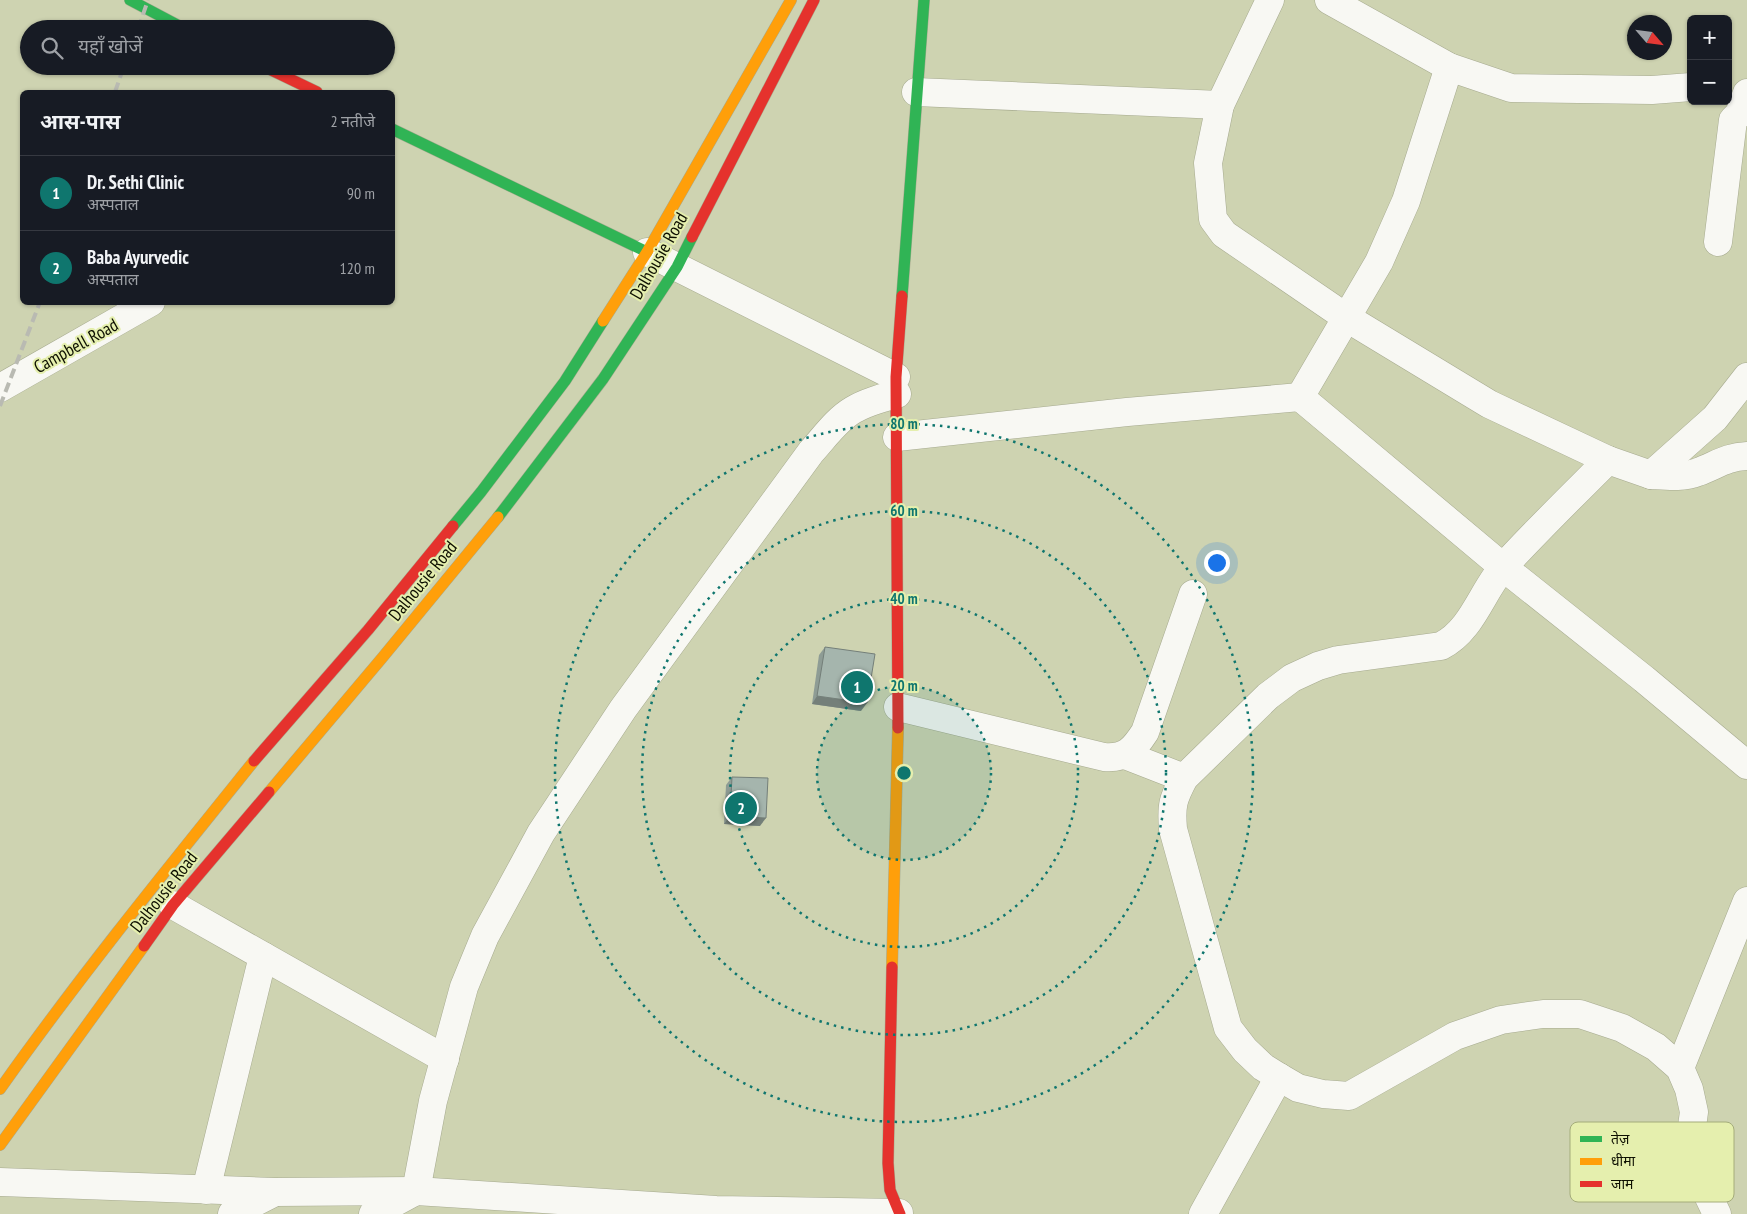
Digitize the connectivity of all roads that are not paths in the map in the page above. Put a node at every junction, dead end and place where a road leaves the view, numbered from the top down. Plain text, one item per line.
1 (130, 0) edge
2 (791, 0) edge
3 (814, 0) edge
4 (924, 0) edge
5 (1270, 0) edge
6 (1329, 0) edge
7 (167, 20) edge
8 (1448, 67) junction
9 (282, 75) edge
10 (1747, 78) edge
11 (1732, 80) edge
12 (1687, 87) edge
13 (313, 90) edge
14 (916, 92) junction
15 (1747, 93) edge
16 (1220, 105) junction
17 (395, 130) edge
18 (1718, 242) dead end
19 (647, 252) junction
20 (677, 266) junction
21 (146, 305) edge
22 (1347, 318) junction
23 (1747, 377) edge
24 (896, 386) junction
25 (0, 388) edge
26 (1300, 397) junction
27 (897, 437) junction
28 (1747, 456) edge
29 (1608, 460) junction
30 (1651, 475) junction
31 (1503, 567) junction
32 (1193, 594) dead end
33 (371, 648) junction
34 (898, 707) junction
35 (1125, 754) junction
36 (1747, 765) edge
37 (1184, 778) junction
38 (1747, 901) edge
39 (173, 905) junction
40 (263, 956) junction
41 (444, 1059) junction
42 (1680, 1068) junction
43 (1279, 1077) junction
44 (0, 1089) edge
45 (1693, 1122) edge
46 (0, 1145) edge
47 (0, 1182) edge
48 (206, 1190) junction
49 (416, 1191) junction
50 (274, 1192) junction
51 (1711, 1202) edge
52 (715, 1212) edge
53 (232, 1214) edge
54 (372, 1214) edge
55 (900, 1214) edge
56 (1203, 1214) edge
57 (1717, 1214) edge

1 - 7 street
2 - 19 street, Dalhousie Road
3 - 20 street, Dalhousie Road
4 - 14 street
5 - 16 street
6 - 8 street
8 - 12 street
8 - 22 street
9 - 13 street
10 - 11 street
14 - 16 street
14 - 24 street
15 - 18 street
16 - 22 street
17 - 19 street
19 - 20 street
19 - 33 street, Dalhousie Road
20 - 24 street
20 - 33 street, Dalhousie Road
21 - 25 street, Campbell Road
22 - 26 street
22 - 29 street
23 - 30 street
24 - 27 street
24 - 41 street
26 - 27 street
26 - 31 street
27 - 34 street
28 - 30 street
29 - 30 street
29 - 31 street
31 - 36 street
31 - 37 street
32 - 35 street
33 - 39 street, Dalhousie Road
33 - 44 street, Dalhousie Road
34 - 35 street
34 - 55 street
35 - 37 street
37 - 43 street
38 - 42 street
39 - 40 street
39 - 46 street, Dalhousie Road
40 - 41 street
40 - 48 street
41 - 49 street
42 - 43 street
42 - 45 street
43 - 56 street
47 - 48 street
48 - 50 street
49 - 50 street
49 - 52 street
49 - 54 street
50 - 53 street
51 - 57 street
52 - 55 street

